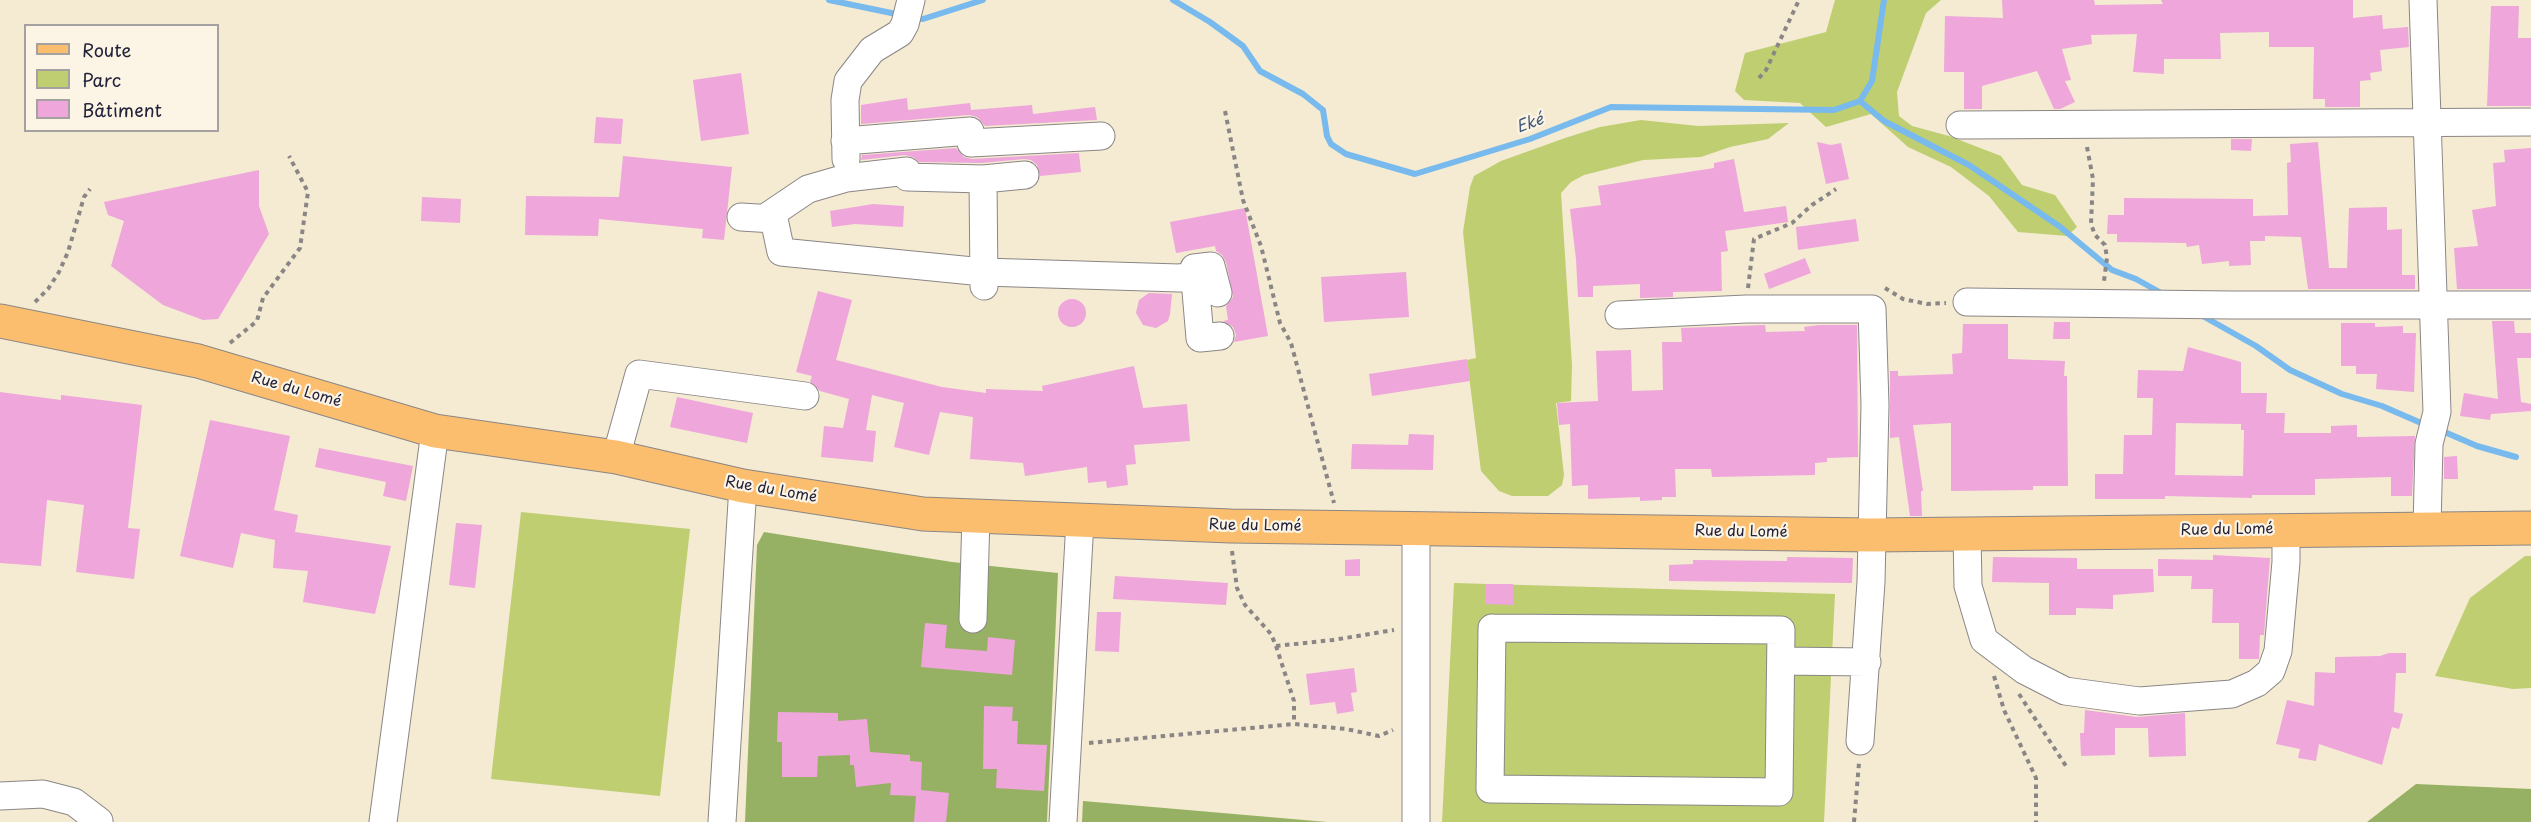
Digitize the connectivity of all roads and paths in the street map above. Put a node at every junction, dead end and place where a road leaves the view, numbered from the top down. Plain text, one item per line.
1 (911, 0) edge
2 (1799, 0) edge
3 (2423, 0) edge
4 (1759, 78) dead end
5 (1225, 111) dead end
6 (2427, 122) junction
7 (2531, 122) edge
8 (2073, 124) junction
9 (1960, 125) dead end
10 (1101, 136) dead end
11 (845, 141) junction
12 (289, 156) dead end
13 (1024, 175) dead end
14 (846, 178) junction
15 (983, 179) junction
16 (90, 189) dead end
17 (1836, 189) dead end
18 (2104, 272) dead end
19 (1194, 276) junction
20 (984, 279) junction
21 (1218, 293) dead end
22 (1967, 302) joint
23 (2433, 304) junction
24 (2531, 304) edge
25 (1746, 309) junction
26 (1872, 309) junction
27 (1619, 315) dead end
28 (7, 322) edge
29 (1220, 336) dead end
30 (198, 361) junction
31 (805, 396) dead end
32 (435, 430) junction
33 (616, 457) junction
34 (743, 486) junction
35 (976, 516) junction
36 (1080, 521) junction
37 (1231, 526) junction
38 (1340, 527) junction
39 (1416, 528) junction
40 (2427, 528) junction
41 (2531, 528) edge
42 (2286, 530) junction
43 (1967, 534) junction
44 (1871, 535) junction
45 (973, 619) dead end
46 (1414, 627) junction
47 (1984, 640) junction
48 (1276, 646) junction
49 (1781, 661) junction
50 (1867, 662) junction
51 (2016, 689) dead end
52 (1415, 719) junction
53 (1294, 724) junction
54 (1860, 741) joint
55 (1068, 745) junction
56 (2066, 766) dead end
57 (0, 796) edge
58 (99, 821) edge
59 (383, 822) edge
60 (722, 822) edge
61 (1063, 822) edge
62 (1416, 822) edge
63 (1854, 822) edge
64 (2036, 822) edge

1 - 11 street
2 - 4 path
3 - 6 street
5 - 38 path
6 - 7 street
6 - 8 street
6 - 23 street
8 - 9 street
8 - 18 path
10 - 11 street
11 - 14 street
12 - 30 path
13 - 15 street
14 - 15 street
14 - 20 street
15 - 20 street
16 - 28 path
17 - 25 path
19 - 20 street
19 - 21 street
19 - 29 street
22 - 23 street
22 - 26 path
23 - 24 street
23 - 40 street
25 - 26 street
25 - 27 street
26 - 44 street
28 - 30 main road, Rue du Lomé
30 - 32 main road, Rue du Lomé
31 - 33 street
32 - 33 main road, Rue du Lomé
32 - 59 street
33 - 34 main road, Rue du Lomé
34 - 35 main road, Rue du Lomé
34 - 60 street
35 - 36 main road, Rue du Lomé
35 - 45 street
36 - 37 main road, Rue du Lomé
36 - 55 street
37 - 38 main road, Rue du Lomé
37 - 48 path
38 - 39 main road, Rue du Lomé
39 - 44 main road, Rue du Lomé
39 - 46 street
40 - 41 main road, Rue du Lomé
40 - 42 main road, Rue du Lomé
42 - 43 main road, Rue du Lomé
42 - 47 street
43 - 44 main road, Rue du Lomé
43 - 47 street
44 - 50 street
46 - 48 path
46 - 52 street
47 - 64 path
48 - 53 path
49 - 49 street
49 - 50 street
50 - 54 street
51 - 56 path
52 - 53 path
52 - 62 street
53 - 55 path
54 - 63 path
55 - 61 street
57 - 58 street

